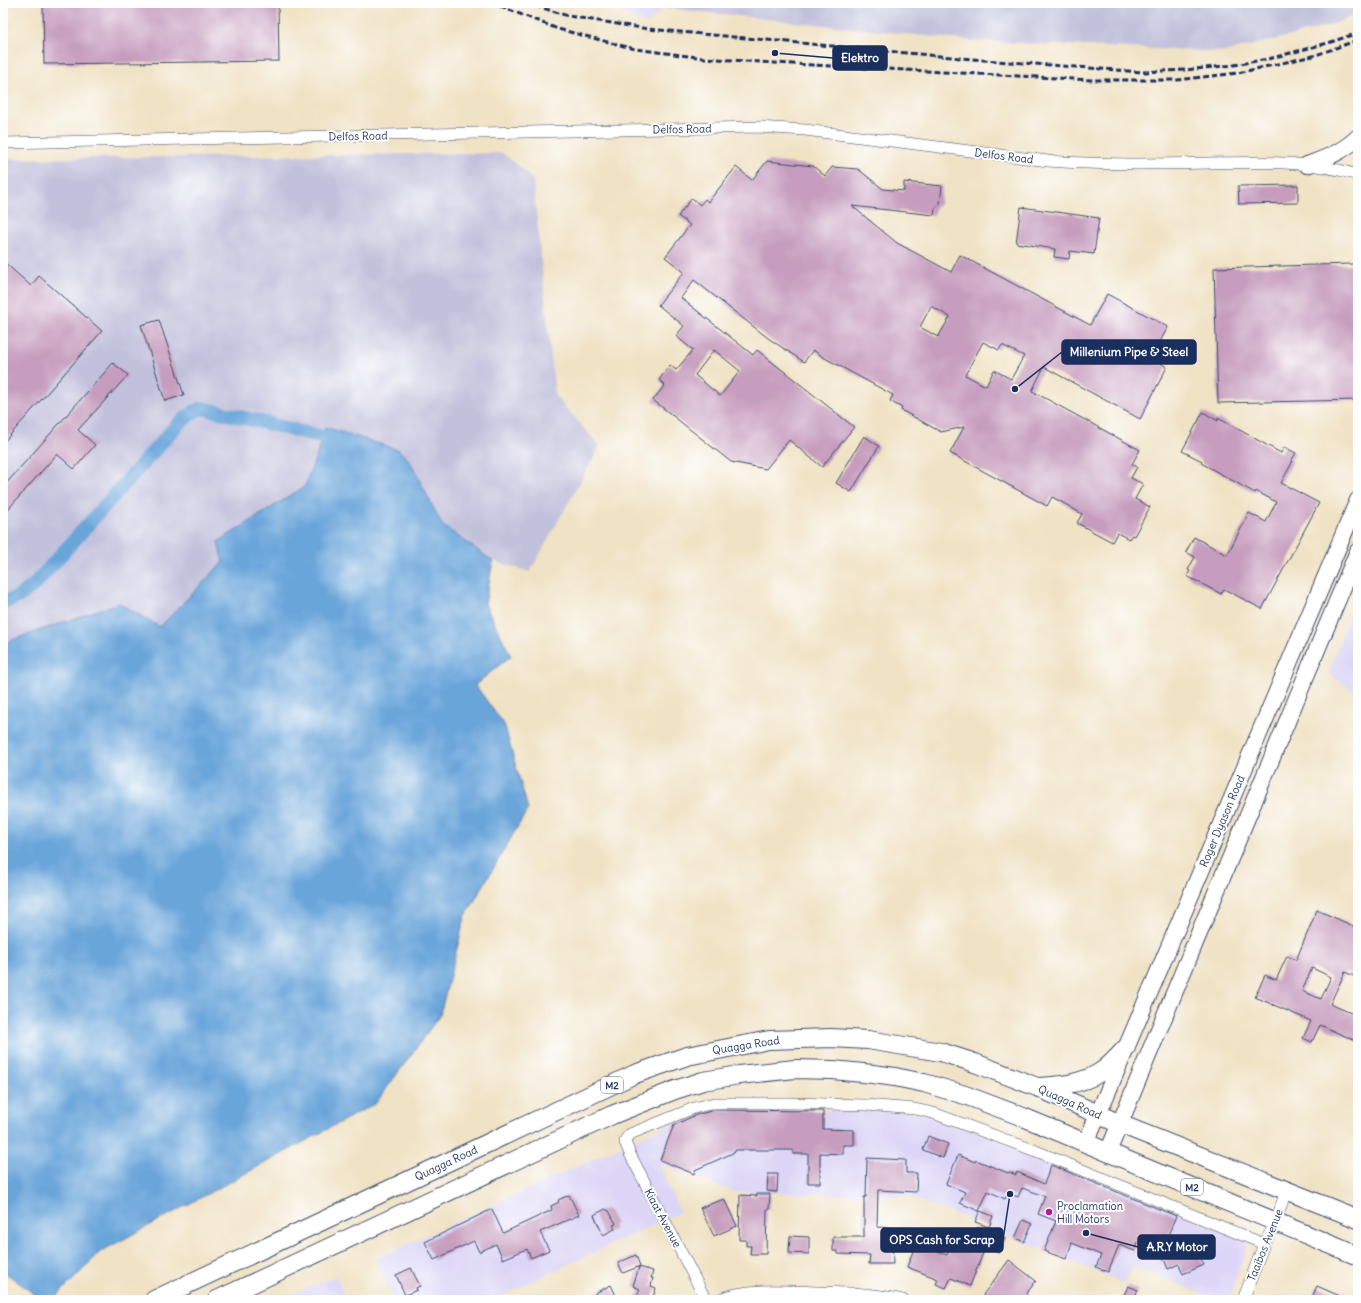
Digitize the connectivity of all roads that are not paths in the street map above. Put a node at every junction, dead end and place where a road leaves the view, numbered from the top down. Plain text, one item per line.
1 (1358, 137) edge
2 (3, 143) edge
3 (1307, 165) junction
4 (1358, 175) edge
5 (1358, 500) edge
6 (1358, 551) edge
7 (1126, 1048) junction
8 (1037, 1088) junction
9 (1098, 1115) junction
10 (1120, 1124) junction
11 (1086, 1143) junction
12 (1108, 1152) junction
13 (1286, 1190) junction
14 (1358, 1219) edge
15 (1276, 1222) junction
16 (1264, 1244) junction
17 (1358, 1256) edge
18 (154, 1300) edge
19 (217, 1300) edge
20 (706, 1300) edge
21 (718, 1300) edge
22 (903, 1300) edge
23 (1243, 1300) edge

1 - 3 main road
2 - 3 street, Delfos Road
3 - 4 street, Delfos Road
5 - 7 main road, Roger Dyason Road
6 - 10 main road, Roger Dyason Road
7 - 8 main road
7 - 9 main road, Roger Dyason Road
8 - 9 main road, Quagga Road / M2
8 - 18 main road, Quagga Road / M2
9 - 10 main road, Quagga Road / M2
9 - 11 main road, Roger Dyason Road
10 - 12 main road, Roger Dyason Road
10 - 13 main road, Quagga Road / M2
11 - 12 main road, M2
11 - 19 main road, M2
12 - 15 main road, M2
13 - 14 main road, Quagga Road / M2
13 - 15 street, Taaibos Avenue
15 - 16 street, Taaibos Avenue
15 - 17 main road, M2
16 - 20 street, Kiaat Avenue
16 - 23 street, Taaibos Avenue
21 - 22 street

